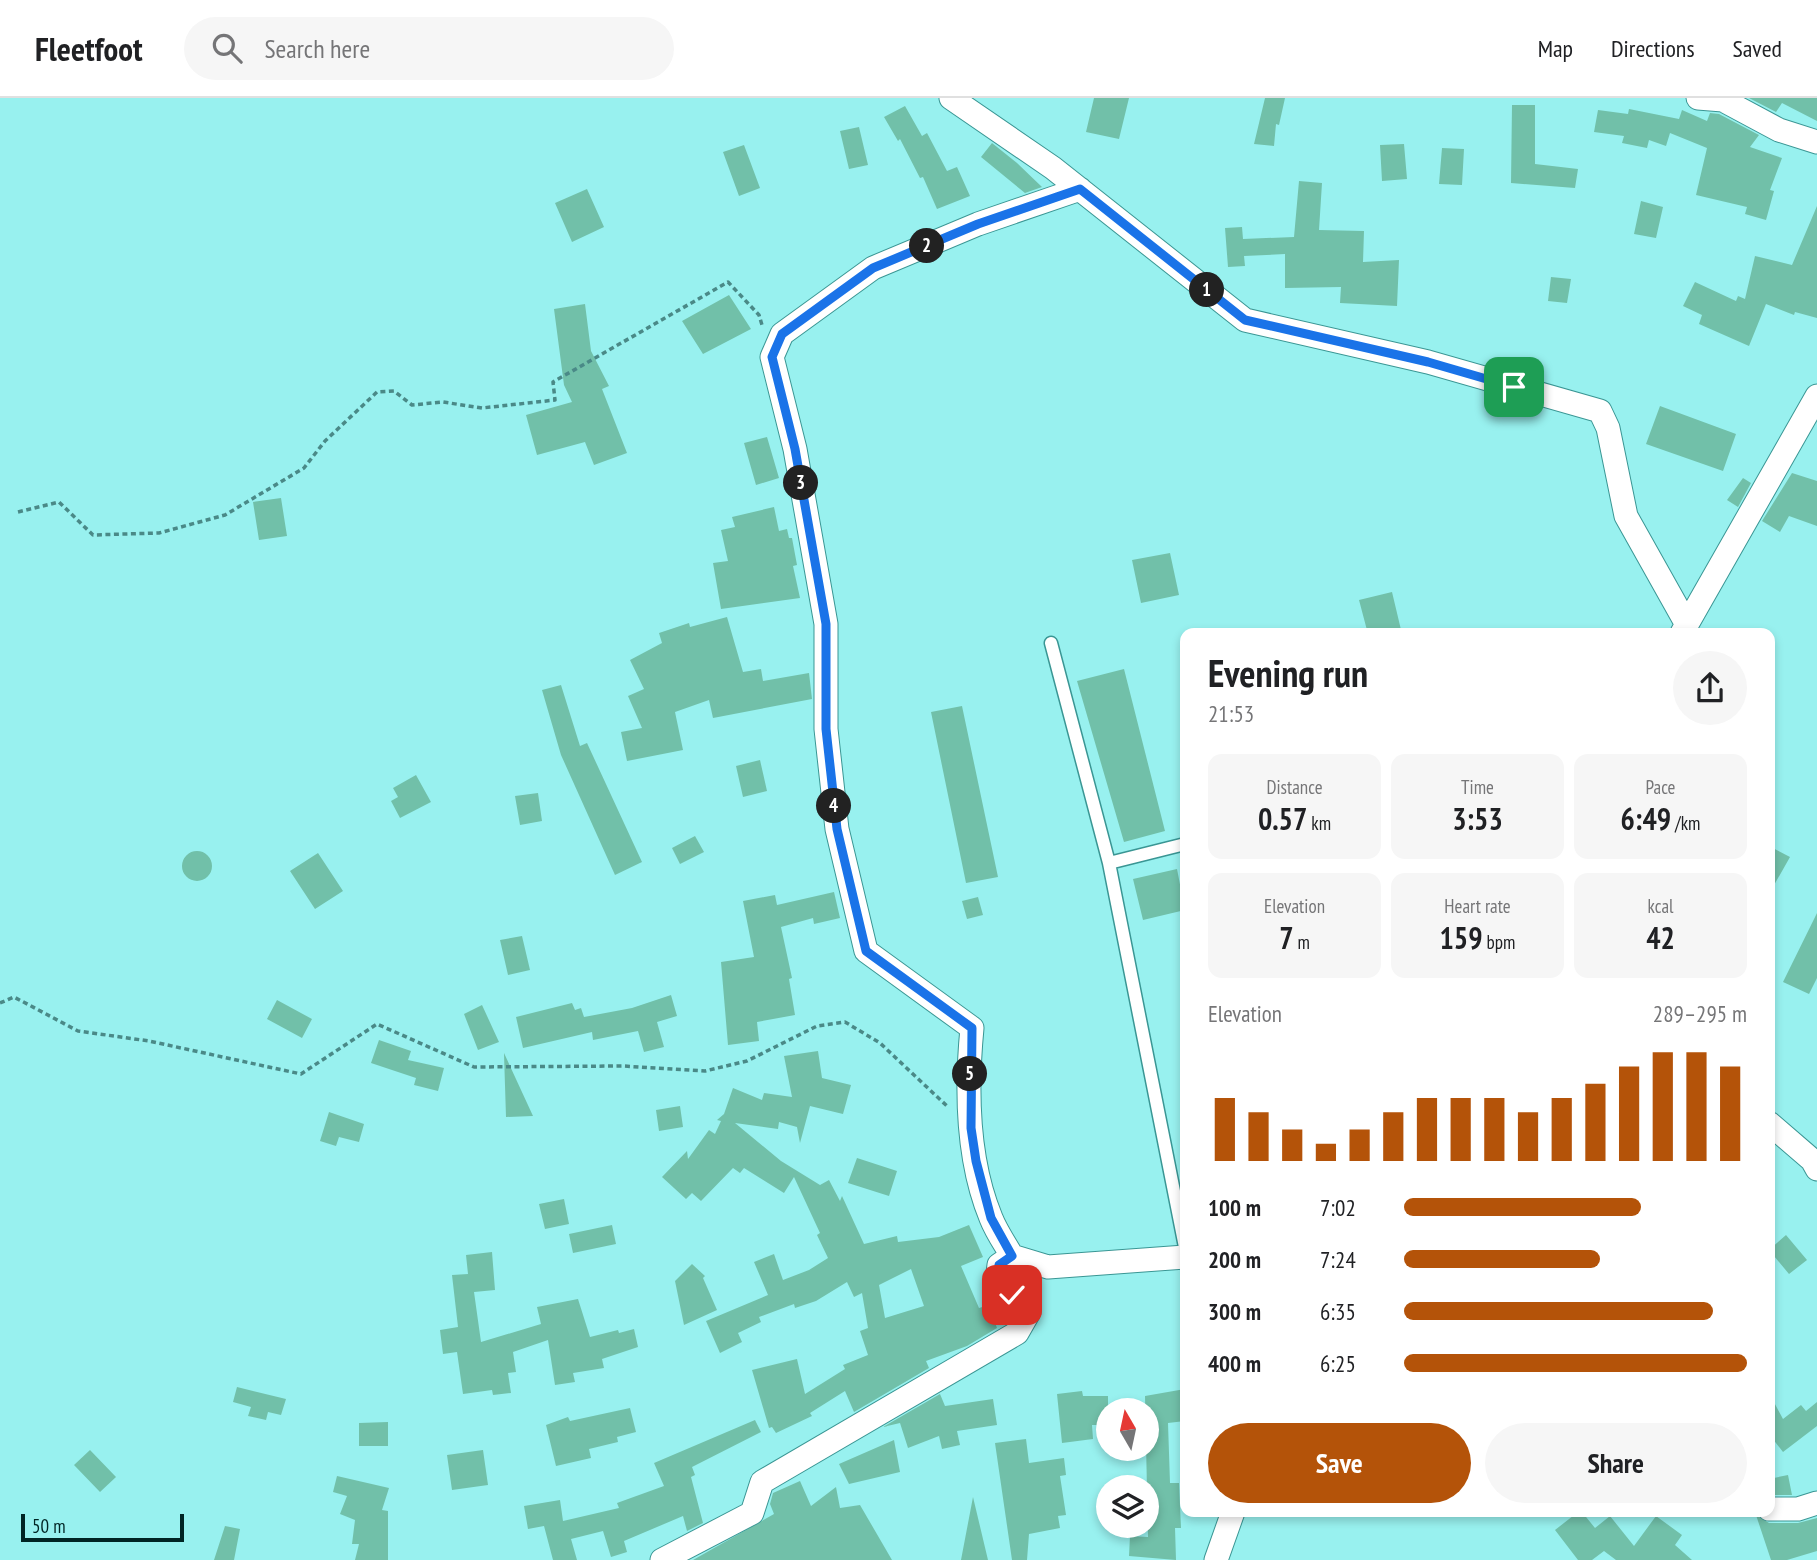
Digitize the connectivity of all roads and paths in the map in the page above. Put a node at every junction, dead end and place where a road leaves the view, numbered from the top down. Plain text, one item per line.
1 (951, 98) edge
2 (1698, 98) edge
3 (1817, 142) edge
4 (1080, 189) junction
5 (772, 357) junction
6 (1817, 396) edge
7 (18, 512) dead end
8 (1684, 628) edge
9 (1051, 643) dead end
10 (1180, 845) edge
11 (1109, 863) junction
12 (0, 1003) edge
13 (971, 1128) junction
14 (1775, 1129) edge
15 (1817, 1169) edge
16 (1180, 1222) edge
17 (1012, 1256) junction
18 (1180, 1257) edge
19 (1817, 1503) edge
20 (1775, 1509) edge
21 (1231, 1517) edge
22 (662, 1560) edge
23 (1216, 1560) edge

1 - 4 street
2 - 3 street
4 - 5 street
4 - 8 street
5 - 7 path
5 - 13 street
6 - 8 street
9 - 11 lane
10 - 11 lane
11 - 16 lane
12 - 13 path
13 - 17 street
14 - 15 street
17 - 18 street
17 - 22 street
19 - 20 street
21 - 23 street

